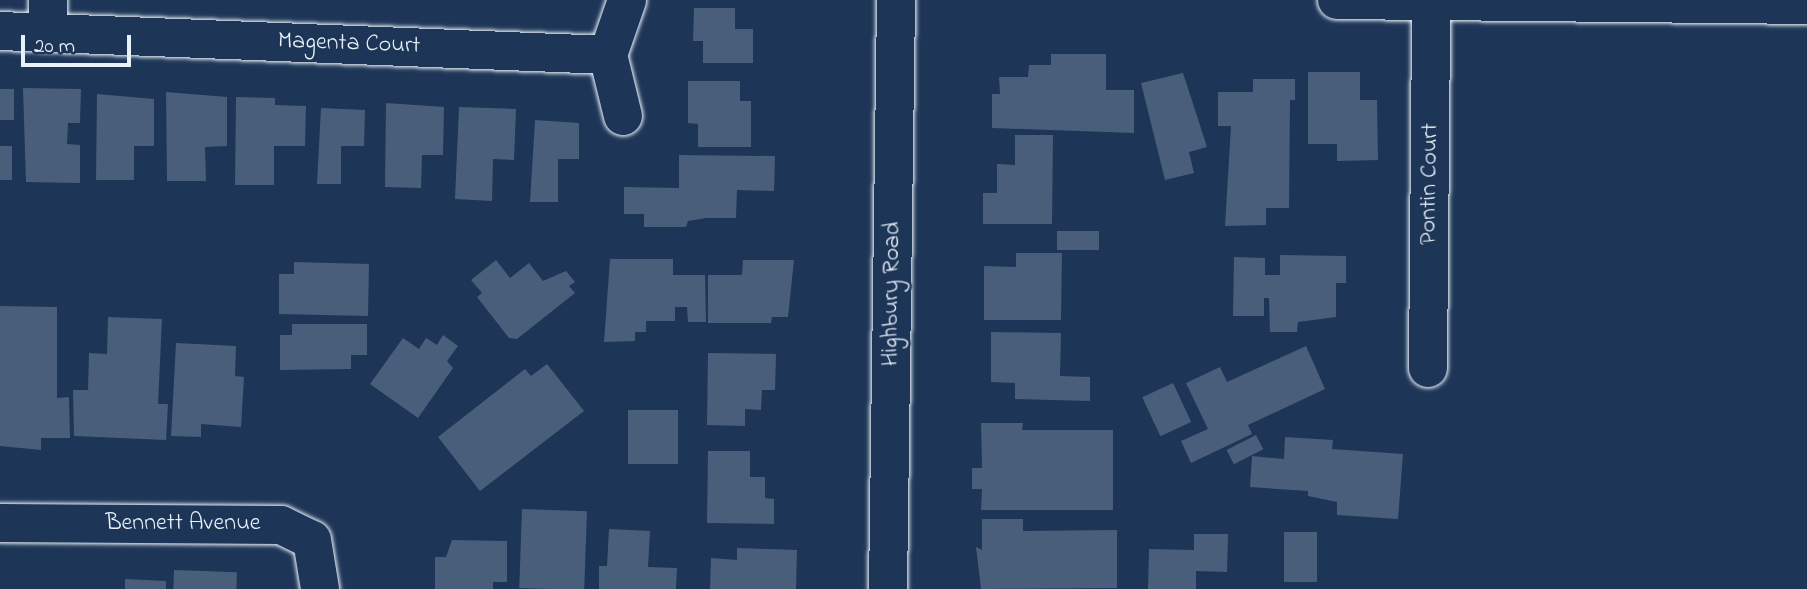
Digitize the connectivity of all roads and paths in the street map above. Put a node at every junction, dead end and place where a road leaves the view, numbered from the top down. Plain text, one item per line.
1 (627, 0) edge
2 (895, 0) edge
3 (1337, 0) edge
4 (1431, 1) edge
5 (1807, 5) edge
6 (48, 16) edge
7 (0, 31) edge
8 (608, 55) junction
9 (623, 116) dead end
10 (1428, 368) dead end
11 (0, 523) edge
12 (320, 589) edge
13 (888, 589) edge

1 - 8 street
2 - 13 street, Highbury Road
3 - 4 street
4 - 5 street
4 - 10 street, Pontin Court
6 - 7 street, Magenta Court
6 - 8 street, Magenta Court
8 - 9 street
11 - 12 street, Bennett Avenue

